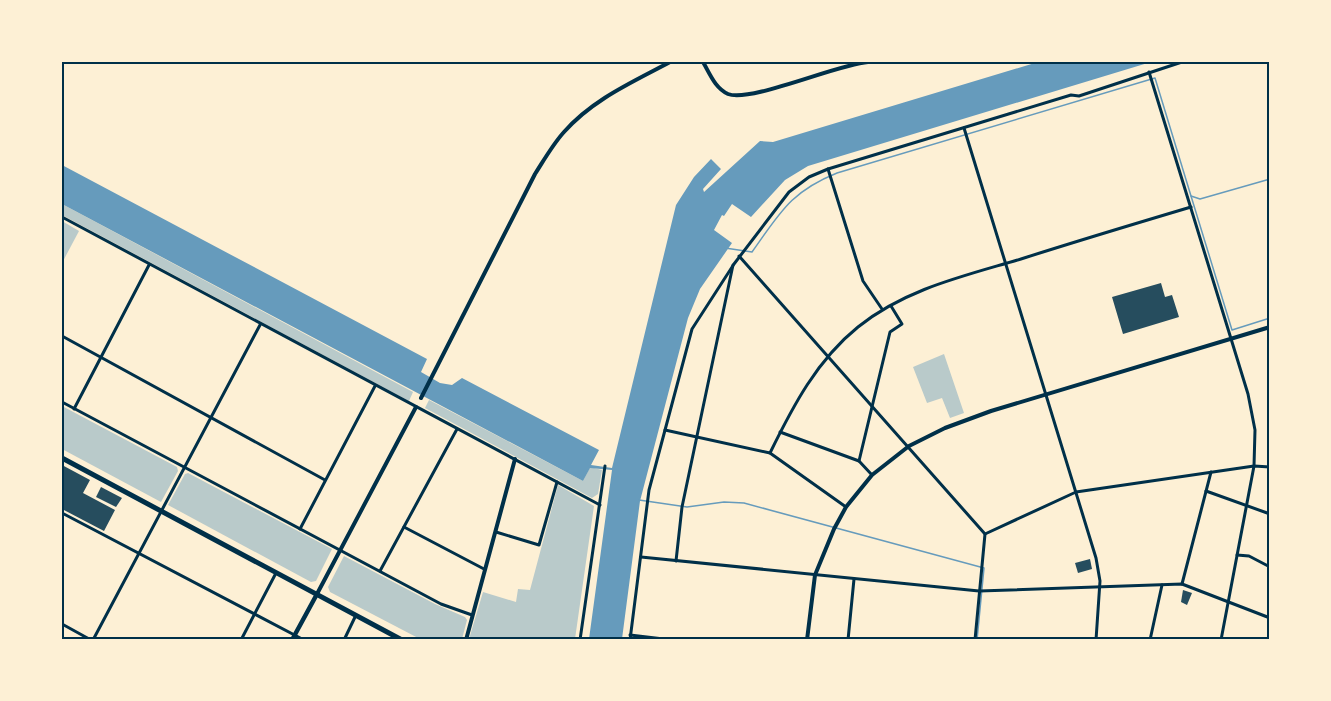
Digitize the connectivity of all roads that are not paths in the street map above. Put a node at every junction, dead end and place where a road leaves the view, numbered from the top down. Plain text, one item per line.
1 (670, 62) edge
2 (703, 62) edge
3 (868, 62) edge
4 (1182, 62) edge
5 (1149, 72) junction
6 (964, 128) junction
7 (828, 169) junction
8 (1191, 207) junction
9 (62, 217) edge
10 (739, 256) junction
11 (1007, 262) junction
12 (734, 264) junction
13 (149, 265) junction
14 (891, 306) junction
15 (882, 310) junction
16 (260, 325) junction
17 (1269, 327) edge
18 (62, 336) edge
19 (1230, 339) junction
20 (829, 355) junction
21 (101, 357) junction
22 (375, 386) junction
23 (1048, 396) junction
24 (421, 398) joint
25 (62, 402) edge
26 (873, 406) junction
27 (416, 407) junction
28 (74, 409) junction
29 (211, 417) junction
30 (457, 429) junction
31 (665, 430) junction
32 (780, 432) junction
33 (696, 437) junction
34 (909, 446) junction
35 (770, 453) junction
36 (62, 458) edge
37 (515, 459) junction
38 (859, 461) junction
39 (605, 466) dead end
40 (1254, 466) junction
41 (1269, 467) edge
42 (184, 468) junction
43 (1211, 472) junction
44 (872, 475) junction
45 (325, 480) junction
46 (558, 482) junction
47 (1206, 491) junction
48 (1076, 492) junction
49 (600, 505) junction
50 (1247, 506) junction
51 (846, 507) junction
52 (161, 511) junction
53 (62, 513) edge
54 (1269, 514) edge
55 (404, 527) junction
56 (300, 528) junction
57 (496, 532) junction
58 (985, 534) junction
59 (340, 550) junction
60 (139, 553) junction
61 (1237, 555) junction
62 (642, 557) junction
63 (676, 561) junction
64 (1269, 567) edge
65 (484, 569) junction
66 (276, 571) junction
67 (380, 571) junction
68 (814, 575) junction
69 (854, 579) junction
70 (1182, 584) junction
71 (1162, 585) junction
72 (1100, 588) junction
73 (980, 591) junction
74 (317, 594) junction
75 (1227, 602) junction
76 (255, 614) junction
77 (356, 615) junction
78 (472, 615) junction
79 (1269, 618) edge
80 (62, 624) edge
81 (294, 637) edge
82 (630, 637) edge
83 (92, 639) edge
84 (241, 639) edge
85 (304, 639) edge
86 (344, 639) edge
87 (402, 639) edge
88 (466, 639) edge
89 (580, 639) edge
90 (672, 639) edge
91 (807, 639) edge
92 (848, 639) edge
93 (975, 639) edge
94 (1096, 639) edge
95 (1150, 639) edge
96 (1221, 639) edge

1 - 24 street
2 - 3 street
4 - 5 street
5 - 6 street
5 - 8 street
6 - 7 street
6 - 11 street
7 - 10 street
7 - 15 street
8 - 11 street
8 - 19 street
9 - 13 street
10 - 12 street
10 - 20 street
11 - 14 street
11 - 23 street
12 - 31 street
12 - 33 street
13 - 16 street
13 - 21 street
14 - 15 street
14 - 26 street
15 - 20 street
16 - 22 street
16 - 29 street
17 - 19 street
18 - 21 street
19 - 23 street
19 - 40 street
20 - 26 street
20 - 32 street
21 - 28 street
21 - 29 street
22 - 27 street
22 - 45 street
23 - 34 street
23 - 48 street
24 - 27 street
25 - 28 street
26 - 34 street
26 - 38 street
27 - 30 street
27 - 59 street
28 - 42 street
29 - 42 street
29 - 45 street
30 - 37 street
30 - 55 street
31 - 33 street
31 - 62 street
32 - 35 street
32 - 38 street
33 - 35 street
33 - 63 street
34 - 44 street
34 - 58 street
35 - 51 street
36 - 52 highway
37 - 46 street
37 - 57 street
38 - 44 street
39 - 49 street
40 - 41 street
40 - 43 street
40 - 50 street
42 - 52 street
42 - 56 street
43 - 47 street
43 - 48 street
44 - 51 street
45 - 56 street
46 - 49 street
46 - 57 street
47 - 50 street
47 - 70 street
48 - 58 street
48 - 72 street
49 - 89 street
50 - 54 street
50 - 61 street
51 - 68 street
52 - 60 street
52 - 66 highway
53 - 60 street
55 - 65 street
55 - 67 street
56 - 59 street
57 - 65 street
58 - 73 street
59 - 67 street
59 - 74 street
60 - 76 street
60 - 83 street
61 - 64 street
61 - 75 street
62 - 63 street
62 - 82 street
63 - 68 street
65 - 78 street
66 - 74 highway
66 - 76 street
67 - 78 street
68 - 69 street
68 - 91 street
69 - 73 street
69 - 92 street
70 - 71 street
70 - 75 street
71 - 72 street
71 - 95 street
72 - 73 street
72 - 94 street
73 - 93 street
74 - 77 highway
74 - 81 main road
75 - 79 street
75 - 96 street
76 - 81 street
76 - 84 street
77 - 86 street
77 - 87 highway
78 - 88 street
80 - 83 street
81 - 85 street
82 - 90 street

